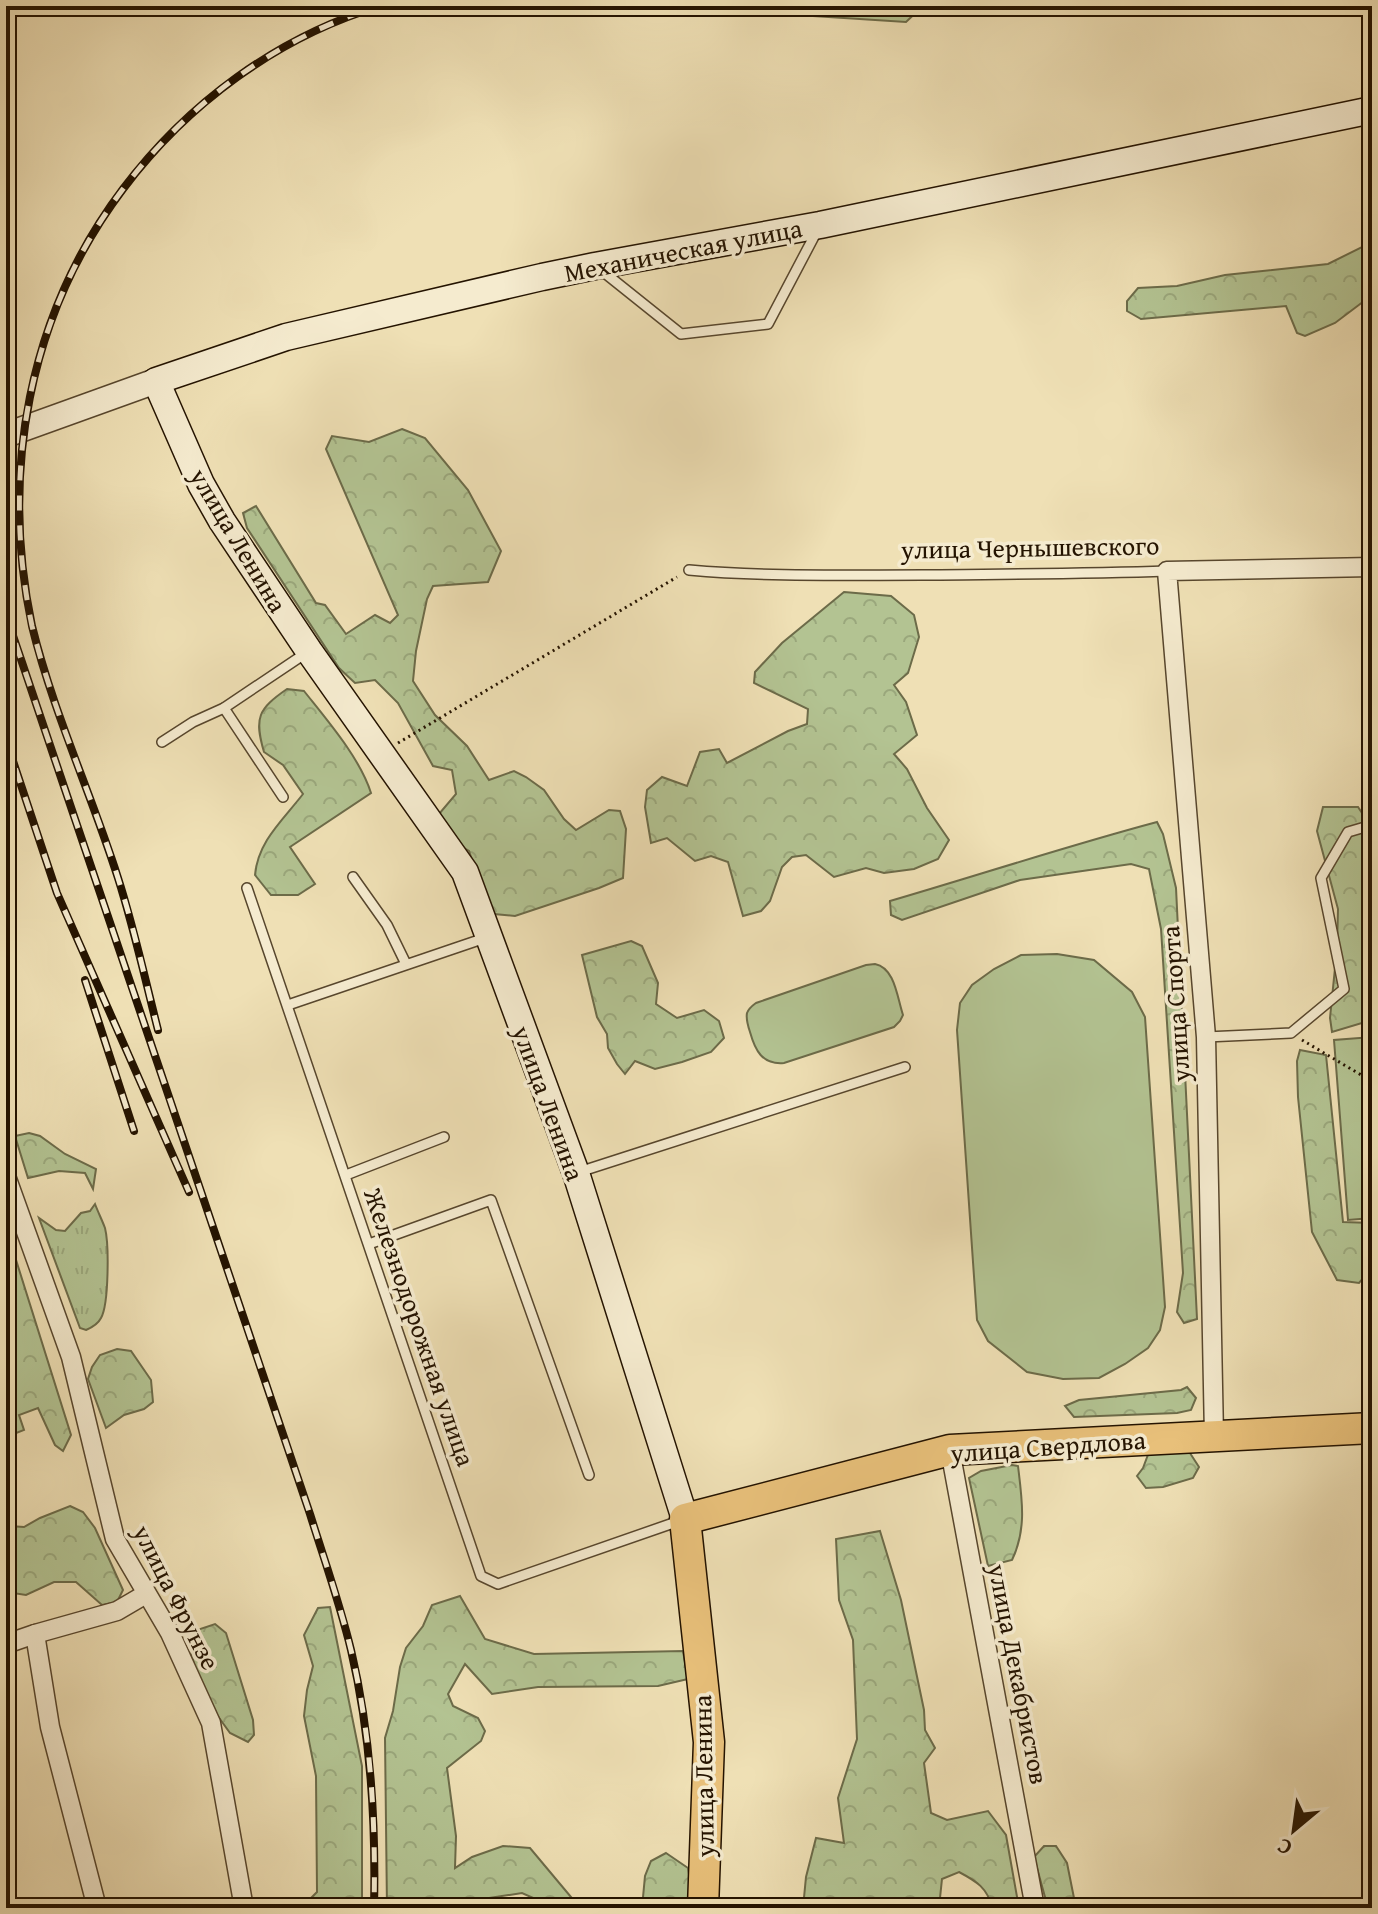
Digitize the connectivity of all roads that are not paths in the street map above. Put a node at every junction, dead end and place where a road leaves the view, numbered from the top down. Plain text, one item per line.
1 (1372, 110) edge
2 (820, 225) junction
3 (595, 266) junction
4 (156, 381) junction
5 (6, 435) edge
6 (1372, 567) edge
7 (689, 570) road end
8 (1167, 571) junction
9 (309, 651) junction
10 (224, 708) junction
11 (162, 742) dead end
12 (283, 797) dead end
13 (1372, 825) edge
14 (353, 877) dead end
15 (247, 888) dead end
16 (489, 937) junction
17 (406, 964) junction
18 (288, 1005) junction
19 (1206, 1037) junction
20 (905, 1067) dead end
21 (444, 1137) dead end
22 (576, 1173) junction
23 (346, 1175) junction
24 (6, 1176) edge
25 (369, 1244) junction
26 (1372, 1428) edge
27 (1214, 1436) junction
28 (950, 1450) junction
29 (589, 1475) dead end
30 (685, 1519) junction
31 (146, 1594) junction
32 (35, 1634) junction
33 (6, 1644) edge
34 (97, 1908) edge
35 (244, 1908) edge
36 (703, 1908) edge
37 (1035, 1908) edge

1 - 2 main road, Механическая улица
2 - 3 main road, Механическая улица
2 - 3 lane
3 - 4 main road, Механическая улица
4 - 5 street, Механическая улица
4 - 9 main road, улица Ленина
6 - 8 street, улица Чернышевского
7 - 8 lane, улица Чернышевского
8 - 19 street, улица Спорта
9 - 10 lane
9 - 16 main road, улица Ленина
10 - 11 lane
10 - 12 lane
13 - 19 lane
14 - 17 lane
15 - 18 lane, Железнодорожная улица
16 - 17 lane
16 - 22 main road, улица Ленина
17 - 18 lane
18 - 23 lane, Железнодорожная улица
19 - 27 street, улица Спорта
20 - 22 lane
21 - 23 lane
22 - 30 main road, улица Ленина
23 - 25 lane, Железнодорожная улица
24 - 31 street, улица Фрунзе
25 - 29 lane
25 - 30 lane, Железнодорожная улица
26 - 27 main road, улица Свердлова
27 - 28 main road, улица Свердлова
28 - 30 main road, улица Свердлова
28 - 37 street, улица Декабристов
30 - 36 main road, улица Ленина
31 - 32 street
31 - 35 street, улица Фрунзе
32 - 33 street
32 - 34 street

